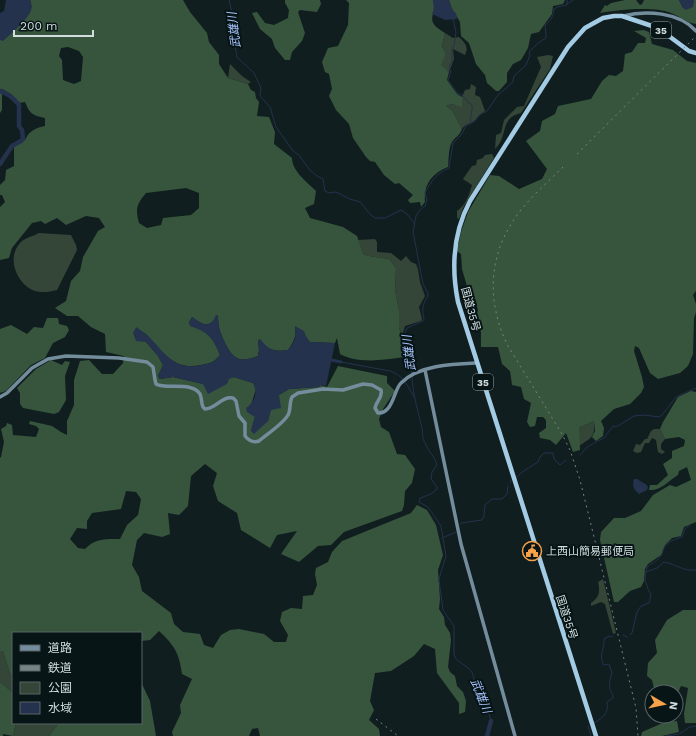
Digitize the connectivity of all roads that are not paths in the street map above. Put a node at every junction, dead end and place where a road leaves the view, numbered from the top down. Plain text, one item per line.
1 (622, 16) junction
2 (696, 31) edge
3 (696, 53) edge
4 (477, 363) junction
5 (424, 370) junction
6 (0, 397) edge
7 (515, 736) edge
8 (596, 736) edge

1 - 2 street, 35
1 - 3 highway, 国道35号 / 35
1 - 4 highway, 国道35号 / 35
4 - 5 street
4 - 8 highway, 国道35号 / 35
5 - 6 street
5 - 7 street

